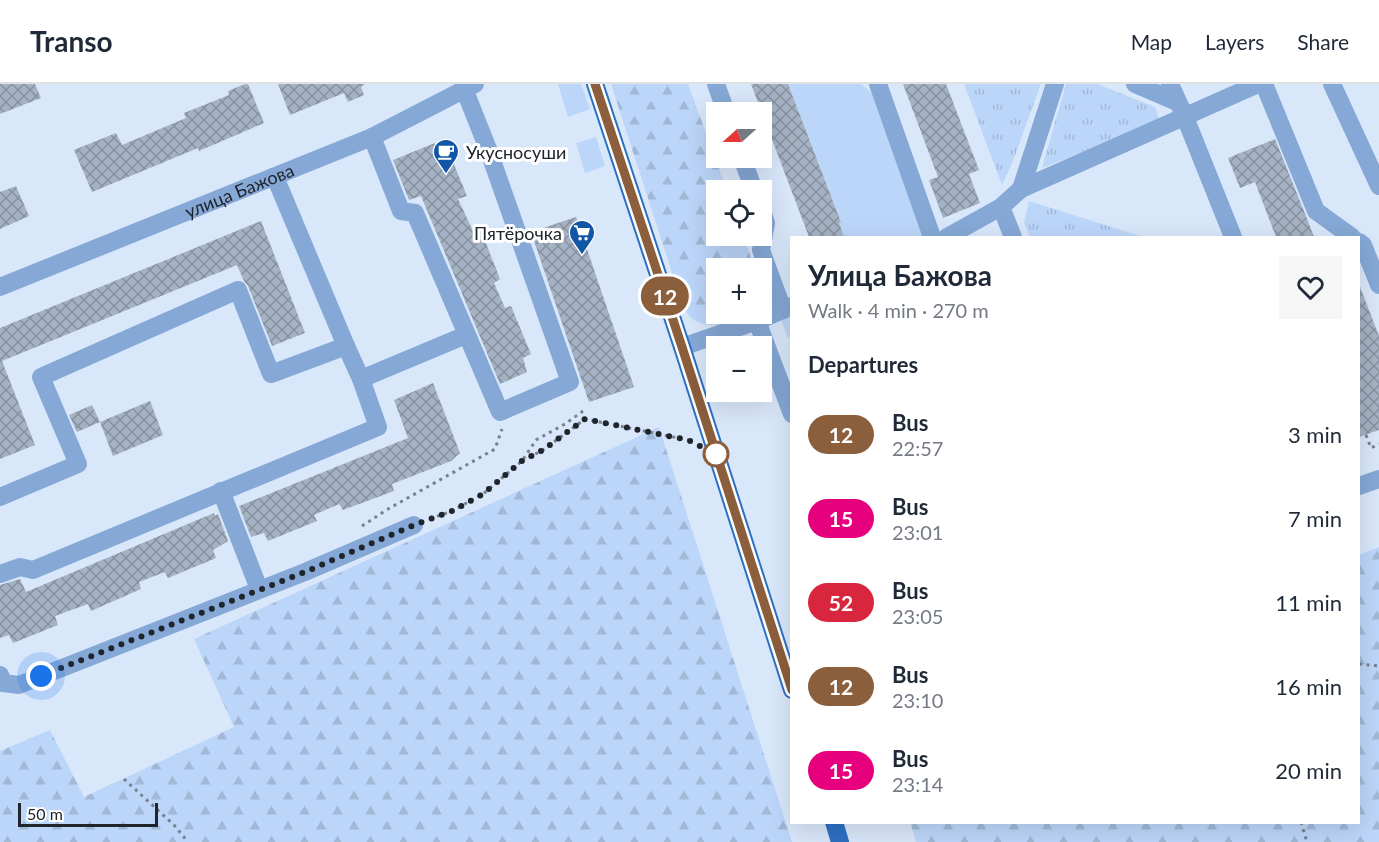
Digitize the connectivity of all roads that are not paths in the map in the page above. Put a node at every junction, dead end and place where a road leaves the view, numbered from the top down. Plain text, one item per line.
1 (595, 84) edge
2 (716, 84) edge
3 (878, 84) edge
4 (1055, 84) edge
5 (1135, 84) edge
6 (1170, 84) edge
7 (1332, 84) edge
8 (1258, 85) edge
9 (470, 87) edge
10 (722, 102) edge
11 (1181, 109) junction
12 (372, 137) junction
13 (273, 177) junction
14 (1379, 186) edge
15 (1021, 189) junction
16 (1001, 207) junction
17 (932, 236) edge
18 (949, 236) edge
19 (1012, 236) edge
20 (1233, 236) edge
21 (1351, 236) edge
22 (1360, 243) edge
23 (762, 246) edge
24 (1379, 285) edge
25 (0, 287) edge
26 (788, 308) edge
27 (772, 315) edge
28 (748, 324) edge
29 (758, 324) edge
30 (466, 335) junction
31 (346, 345) junction
32 (682, 347) junction
33 (361, 379) junction
34 (790, 409) edge
35 (1379, 479) edge
36 (1360, 486) edge
37 (221, 491) junction
38 (0, 497) edge
39 (414, 525) road end
40 (0, 574) edge
41 (259, 589) junction
42 (0, 675) edge
43 (790, 684) edge
44 (835, 824) edge
45 (840, 842) edge

1 - 32 main road
2 - 10 street
3 - 17 street
4 - 15 street
5 - 11 street
6 - 11 street
7 - 14 street
8 - 11 street
8 - 21 street
9 - 12 street, улица Бажова
9 - 30 street
11 - 15 street
11 - 20 street
12 - 13 street, улица Бажова
12 - 30 street
13 - 25 street, улица Бажова
13 - 31 street
15 - 16 street
16 - 18 street
16 - 19 street
22 - 24 street
23 - 26 street
26 - 27 street
28 - 32 street
29 - 34 street
30 - 33 street
31 - 33 street
31 - 38 street
32 - 43 main road
33 - 37 street
35 - 36 street
37 - 40 street
37 - 41 street
39 - 41 street
41 - 42 street
44 - 45 main road

